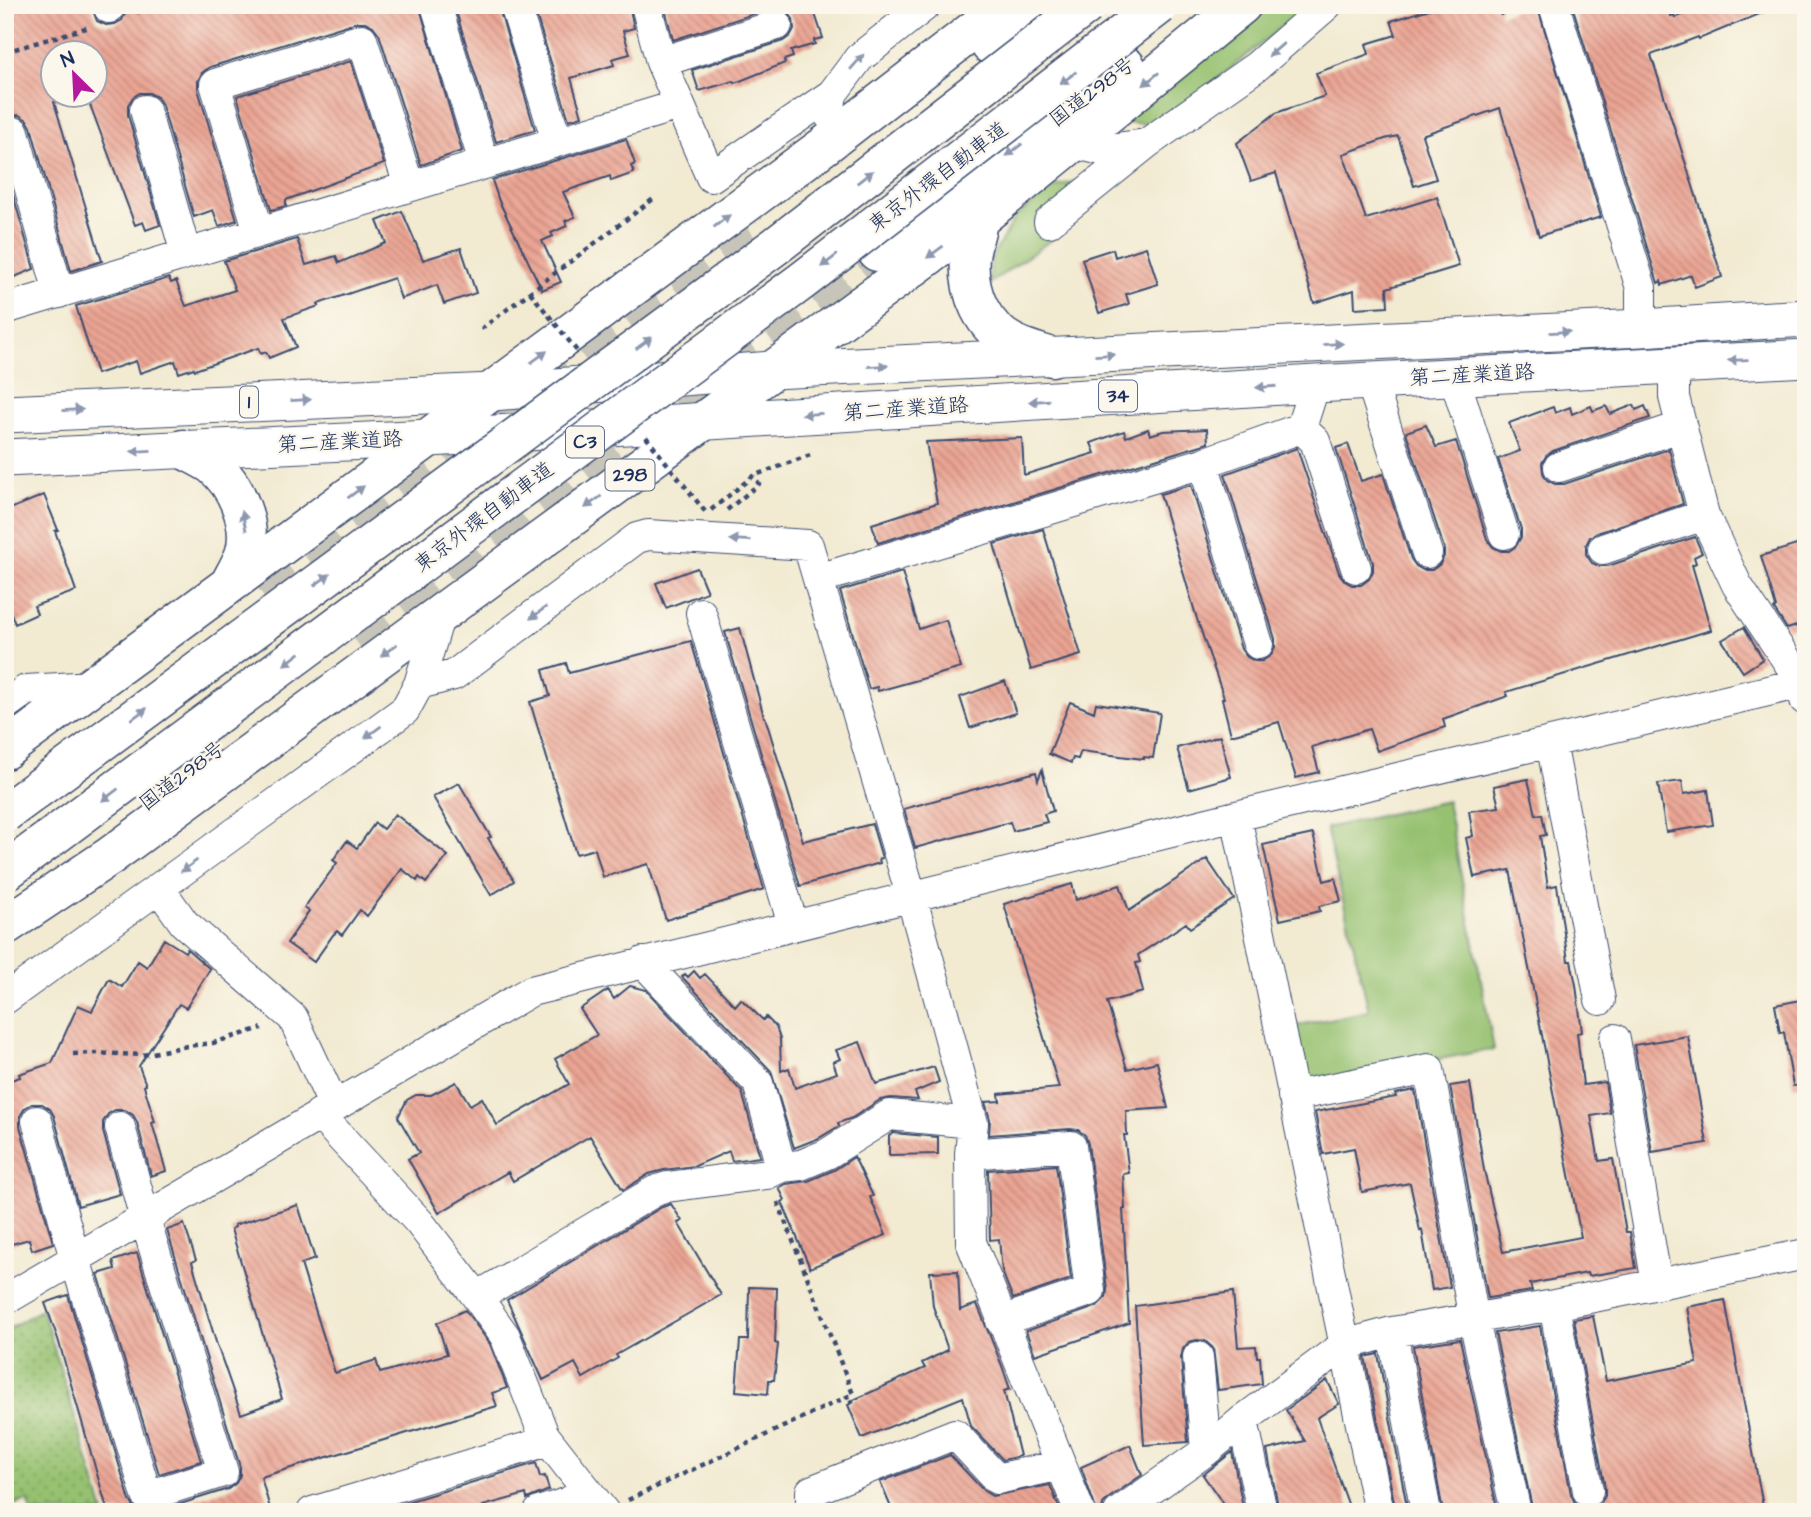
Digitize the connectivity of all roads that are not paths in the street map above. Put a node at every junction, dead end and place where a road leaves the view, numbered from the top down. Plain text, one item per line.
1 (436, 5) edge
2 (514, 5) edge
3 (646, 5) edge
4 (926, 5) edge
5 (1006, 5) edge
6 (1041, 5) edge
7 (1087, 5) edge
8 (1160, 5) edge
9 (1205, 5) edge
10 (1242, 5) edge
11 (1327, 5) edge
12 (1554, 5) edge
13 (777, 25) dead end
14 (661, 62) junction
15 (832, 94) junction
16 (679, 105) junction
17 (145, 110) dead end
18 (15, 132) dead end
19 (557, 141) junction
20 (1072, 143) junction
21 (1146, 144) junction
22 (824, 146) junction
23 (484, 163) junction
24 (409, 186) junction
25 (979, 219) junction
26 (1049, 222) dead end
27 (755, 225) tunnel mouth
28 (259, 232) junction
29 (877, 253) tunnel mouth
30 (186, 254) junction
31 (59, 293) junction
32 (5, 309) edge
33 (1806, 318) edge
34 (1641, 328) junction
35 (1052, 357) junction
36 (1806, 358) edge
37 (1674, 363) junction
38 (772, 370) junction
39 (1454, 376) junction
40 (1371, 381) junction
41 (1315, 384) junction
42 (492, 391) junction
43 (5, 414) edge
44 (707, 420) junction
45 (1680, 427) junction
46 (1301, 428) junction
47 (430, 438) junction
48 (183, 449) junction
49 (5, 458) edge
50 (1203, 463) junction
51 (1559, 467) dead end
52 (1704, 516) junction
53 (1504, 534) dead end
54 (1603, 549) dead end
55 (1427, 553) dead end
56 (1356, 568) dead end
57 (818, 579) junction
58 (245, 588) junction
59 (441, 611) junction
60 (701, 612) dead end
61 (358, 644) tunnel mouth
62 (1258, 644) dead end
63 (419, 684) junction
64 (93, 686) junction
65 (1804, 689) edge
66 (5, 705) edge
67 (1551, 742) junction
68 (5, 750) edge
69 (5, 776) edge
70 (5, 813) edge
71 (1236, 816) junction
72 (5, 872) edge
73 (159, 888) junction
74 (911, 895) junction
75 (5, 908) edge
76 (793, 925) junction
77 (5, 926) edge
78 (643, 962) junction
79 (5, 999) edge
80 (1600, 1000) dead end
81 (1615, 1039) dead end
82 (1293, 1096) junction
83 (327, 1110) junction
84 (37, 1121) dead end
85 (973, 1123) junction
86 (120, 1127) dead end
87 (970, 1154) junction
88 (774, 1170) junction
89 (145, 1219) junction
90 (1806, 1254) edge
91 (75, 1259) junction
92 (1657, 1284) junction
93 (7, 1291) edge
94 (477, 1297) junction
95 (1553, 1305) junction
96 (1474, 1320) junction
97 (1001, 1321) junction
98 (1392, 1332) junction
99 (1344, 1345) junction
100 (1198, 1357) dead end
101 (1243, 1420) junction
102 (548, 1441) junction
103 (1206, 1451) junction
104 (1061, 1465) junction
105 (1588, 1490) dead end
106 (603, 1502) edge
107 (312, 1512) edge
108 (539, 1512) edge
109 (811, 1512) edge
110 (1080, 1512) edge
111 (1119, 1512) edge
112 (1262, 1512) edge
113 (1379, 1512) edge
114 (1426, 1512) edge
115 (1516, 1512) edge

1 - 23 street
2 - 19 street
3 - 14 street
15 -> 4 street
5 - 22 highway
6 - 27 highway
70 -> 7 highway, 東京外環自動車道 / C3, bridge
8 -> 72 highway, 東京外環自動車道 / C3, bridge
9 -> 29 highway, 国道298号
10 -> 20 highway, 298
11 -> 21 street
12 - 34 street
13 - 14 street
14 - 16 street
15 - 16 street
15 - 22 street
16 - 19 street
17 - 30 street
18 - 31 street
19 - 23 street
20 - 21 street
20 - 25 highway, 298
21 - 26 street
42 -> 22 highway
23 - 24 street
24 - 28 street
24 - 28 street
25 - 35 highway
25 -> 38 highway, 298
28 - 30 street
30 - 31 street
31 - 32 street
33 - 34 main road, 第二産業道路 / 34
35 -> 34 main road, 第二産業道路 / 34
38 -> 35 main road, 第二産業道路 / 34
36 -> 37 main road, 第二産業道路 / 34
37 - 39 main road, 第二産業道路 / 34
37 - 45 street
38 - 42 main road, 第二産業道路 / 34
38 - 44 highway, 298
39 - 40 main road, 第二産業道路 / 34
39 - 53 street
40 - 41 main road, 第二産業道路 / 34
40 - 55 street
41 -> 44 main road, 第二産業道路 / 34
41 - 46 street
43 -> 42 main road, 第二産業道路 / 1
42 - 47 highway
44 - 47 main road, 第二産業道路 / 34
44 -> 59 highway, 298
45 - 51 street
45 - 52 street
46 - 50 street
46 - 56 street
47 - 48 main road, 第二産業道路 / 1
58 -> 47 highway
48 -> 49 main road, 第二産業道路 / 1
58 -> 48 highway
50 - 57 street
50 - 62 street
52 - 54 street
52 - 65 street
57 -> 63 street
57 - 74 street
58 - 64 highway
58 - 69 highway
59 - 63 street
59 -> 77 highway, 298
60 - 76 street
61 - 75 highway, 国道298号
63 -> 73 street
64 - 66 street
64 - 68 highway
65 - 67 street
67 - 71 street
67 - 80 street
71 - 74 street
71 - 82 street
73 - 79 street
73 - 83 street
74 - 76 street
74 - 85 street
76 - 78 street
78 - 83 street
78 - 88 street
81 - 92 street
82 - 96 street
82 - 99 street
83 - 89 street
83 - 94 street
84 - 91 street
85 - 87 street
85 - 88 street
86 - 89 street
87 - 97 street
87 - 97 street
88 - 94 street
89 - 91 street
89 - 91 street
90 - 92 street
91 - 93 street
92 - 95 street
94 - 102 street
95 - 96 street
95 - 105 street
96 - 98 street
96 - 115 street
97 - 104 street
98 - 99 street
98 - 114 street
99 - 101 street
99 - 113 street
100 - 103 street
101 - 103 street
101 - 112 street
102 - 106 street
102 - 107 street
103 - 111 street
104 - 109 street
104 - 110 street
106 - 108 street

